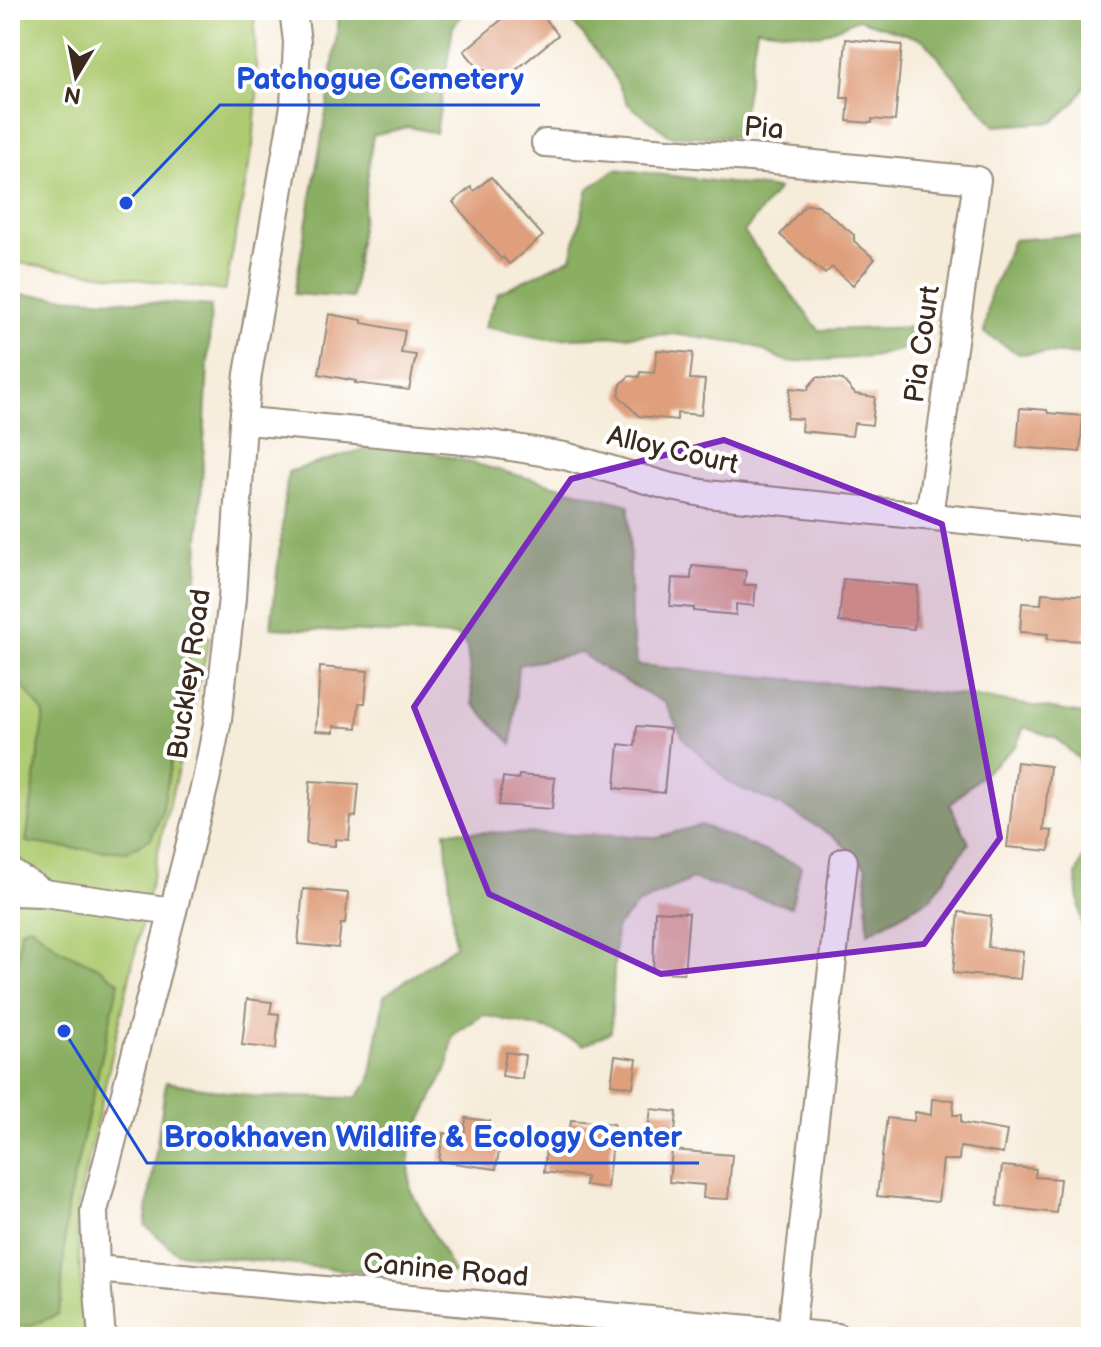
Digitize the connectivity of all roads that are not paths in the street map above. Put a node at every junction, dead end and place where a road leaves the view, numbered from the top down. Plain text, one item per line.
1 (293, 10) edge
2 (545, 143) dead end
3 (977, 180) joint
4 (243, 422) junction
5 (929, 516) junction
6 (1091, 533) edge
7 (844, 861) dead end
8 (10, 872) edge
9 (10, 892) edge
10 (44, 893) junction
11 (173, 911) junction
12 (96, 1269) junction
13 (791, 1333) junction
14 (102, 1337) edge
15 (837, 1337) edge

1 - 4 street, Buckley Road
2 - 3 street, Pia
3 - 5 street, Pia Court
4 - 5 street, Alloy Court
4 - 11 street, Buckley Road
5 - 6 street, Alloy Court
7 - 13 street
8 - 10 street
9 - 10 street
10 - 11 street
11 - 12 street, Buckley Road
12 - 13 street, Canine Road
12 - 14 street, Buckley Road
13 - 15 street, Canine Road

